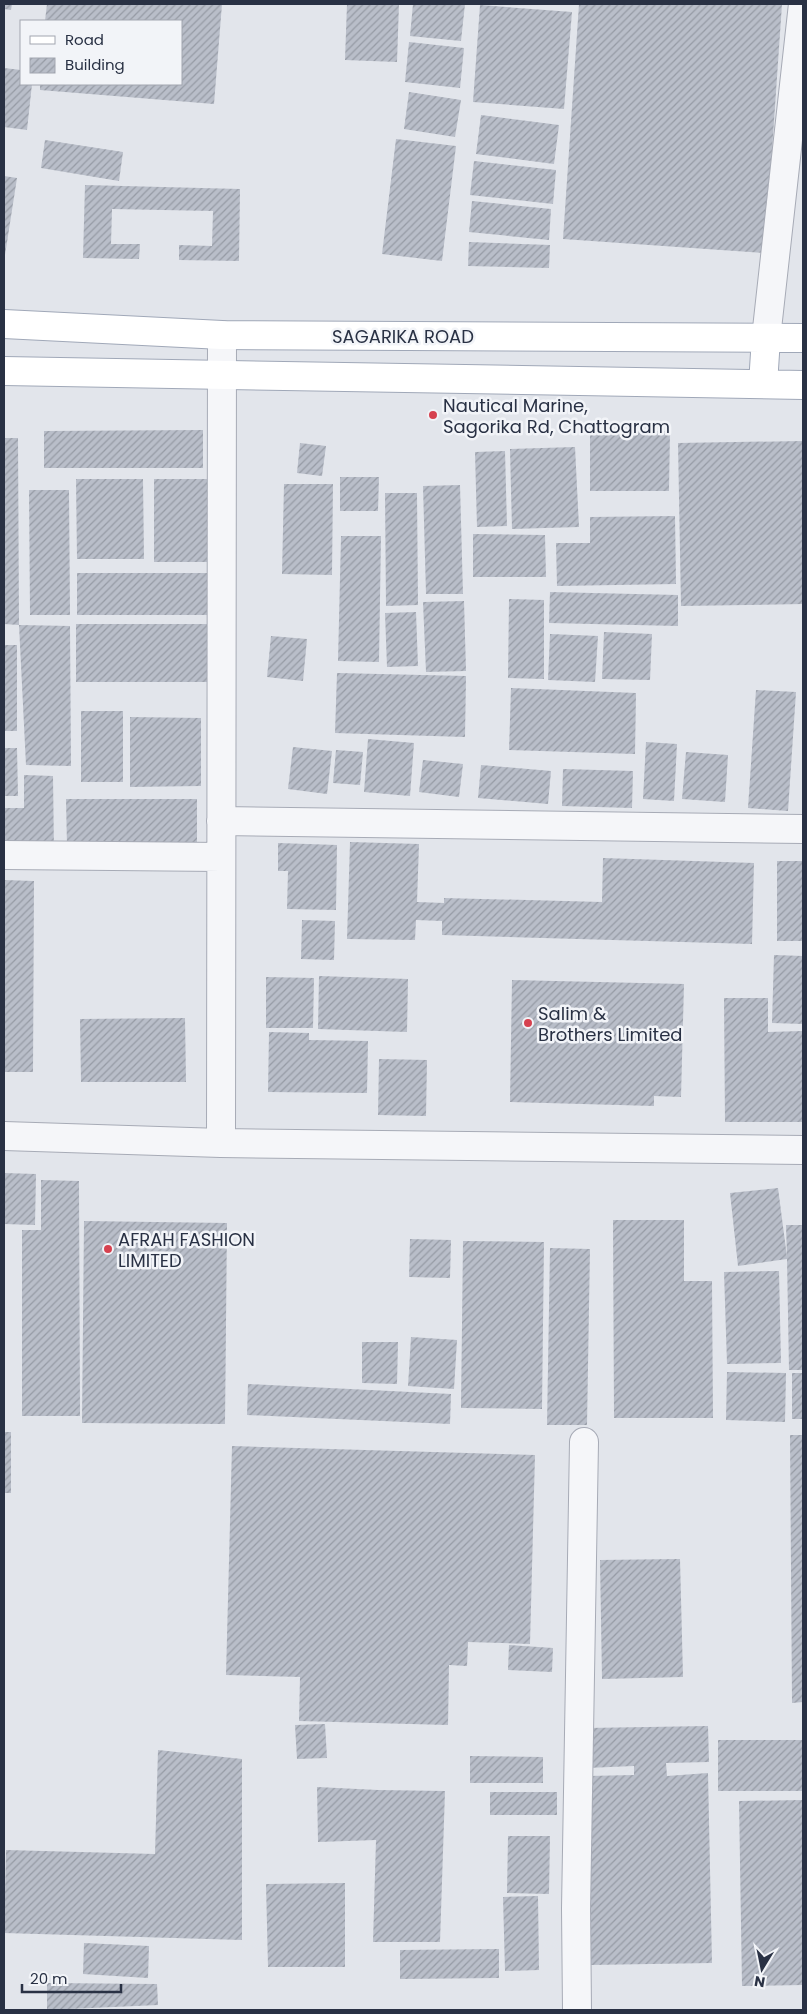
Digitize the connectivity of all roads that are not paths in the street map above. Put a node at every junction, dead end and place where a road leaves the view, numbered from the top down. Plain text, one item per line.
1 (803, 4) edge
2 (4, 324) edge
3 (222, 335) junction
4 (766, 338) junction
5 (803, 338) edge
6 (4, 370) edge
7 (221, 375) junction
8 (763, 384) junction
9 (803, 385) edge
10 (221, 821) junction
11 (803, 829) edge
12 (4, 855) edge
13 (221, 857) junction
14 (4, 1136) edge
15 (221, 1142) junction
16 (803, 1150) edge
17 (584, 1442) dead end
18 (577, 2010) edge

1 - 4 street
2 - 3 main road, SAGARIKA ROAD
3 - 4 main road, SAGARIKA ROAD
3 - 7 street
4 - 5 main road, SAGARIKA ROAD
4 - 8 main road
6 - 7 main road
7 - 8 main road
7 - 10 street
8 - 9 main road
10 - 11 street
10 - 13 street
12 - 13 street
13 - 15 street
14 - 15 street
15 - 16 street
17 - 18 street

